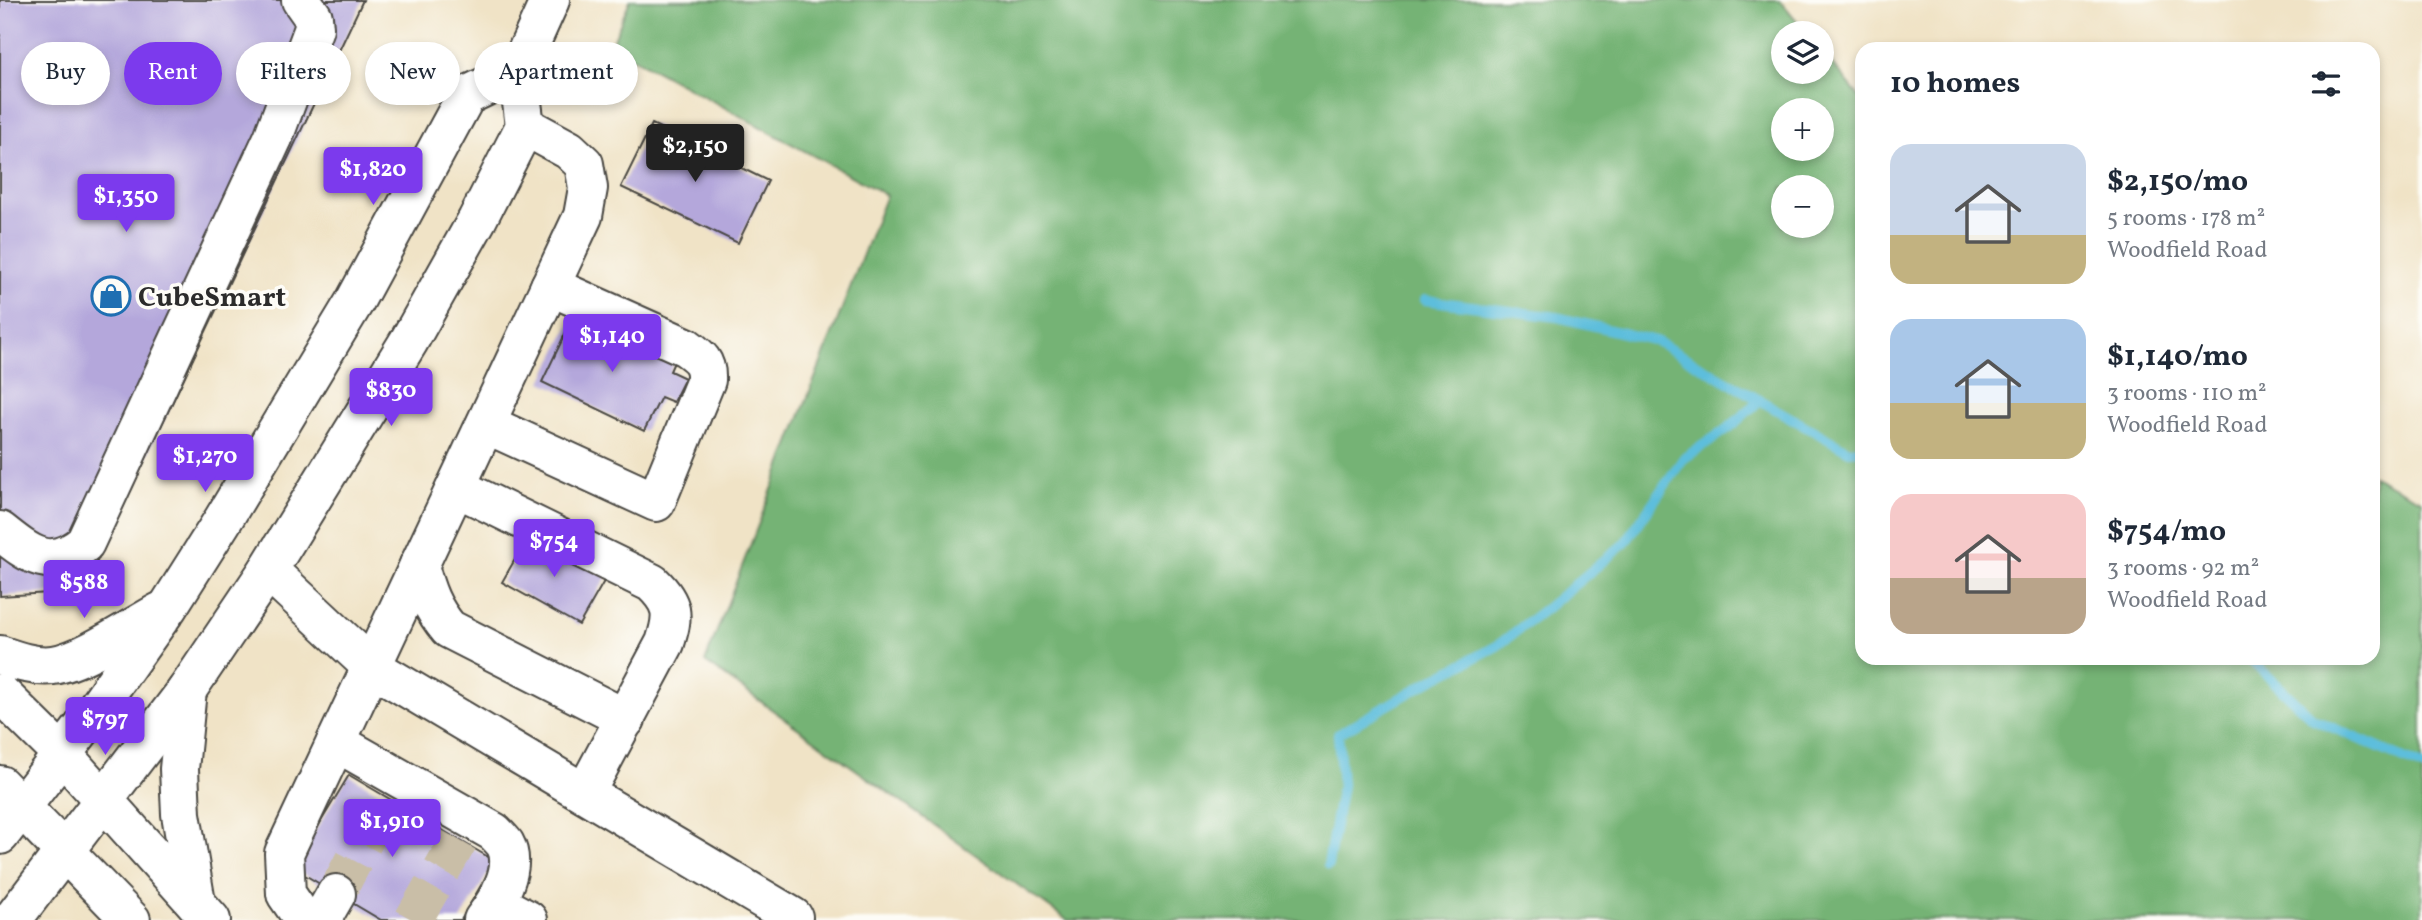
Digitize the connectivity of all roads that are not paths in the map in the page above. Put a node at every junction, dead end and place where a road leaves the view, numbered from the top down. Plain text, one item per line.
1 (301, 0) edge
2 (550, 0) edge
3 (531, 42) edge
4 (474, 92) edge
5 (522, 105) edge
6 (525, 126) junction
7 (550, 286) junction
8 (486, 424) junction
9 (456, 487) junction
10 (0, 531) edge
11 (419, 565) junction
12 (268, 570) junction
13 (168, 607) junction
14 (0, 655) edge
15 (372, 667) junction
16 (187, 690) junction
17 (0, 693) edge
18 (626, 719) junction
19 (336, 742) junction
20 (63, 755) junction
21 (585, 793) junction
22 (104, 800) junction
23 (7, 809) edge
24 (65, 851) junction
25 (204, 911) edge
26 (502, 914) edge
27 (793, 917) dead end
28 (12, 920) edge
29 (131, 920) edge
30 (304, 920) edge

1 - 10 main road
2 - 3 main road
4 - 13 main road
5 - 6 main road
6 - 7 main road
6 - 12 main road
7 - 8 main road
7 - 8 main road
8 - 9 main road
9 - 11 main road
9 - 18 main road
11 - 15 main road
11 - 18 main road
12 - 15 main road
12 - 16 main road
13 - 14 main road
13 - 20 main road
15 - 19 main road
15 - 21 main road
16 - 22 main road
16 - 25 main road
17 - 20 main road
18 - 21 main road
19 - 26 main road
19 - 30 main road
20 - 22 main road
20 - 23 main road
21 - 27 main road
22 - 24 main road
22 - 25 main road
23 - 24 main road
24 - 28 main road
24 - 29 main road

